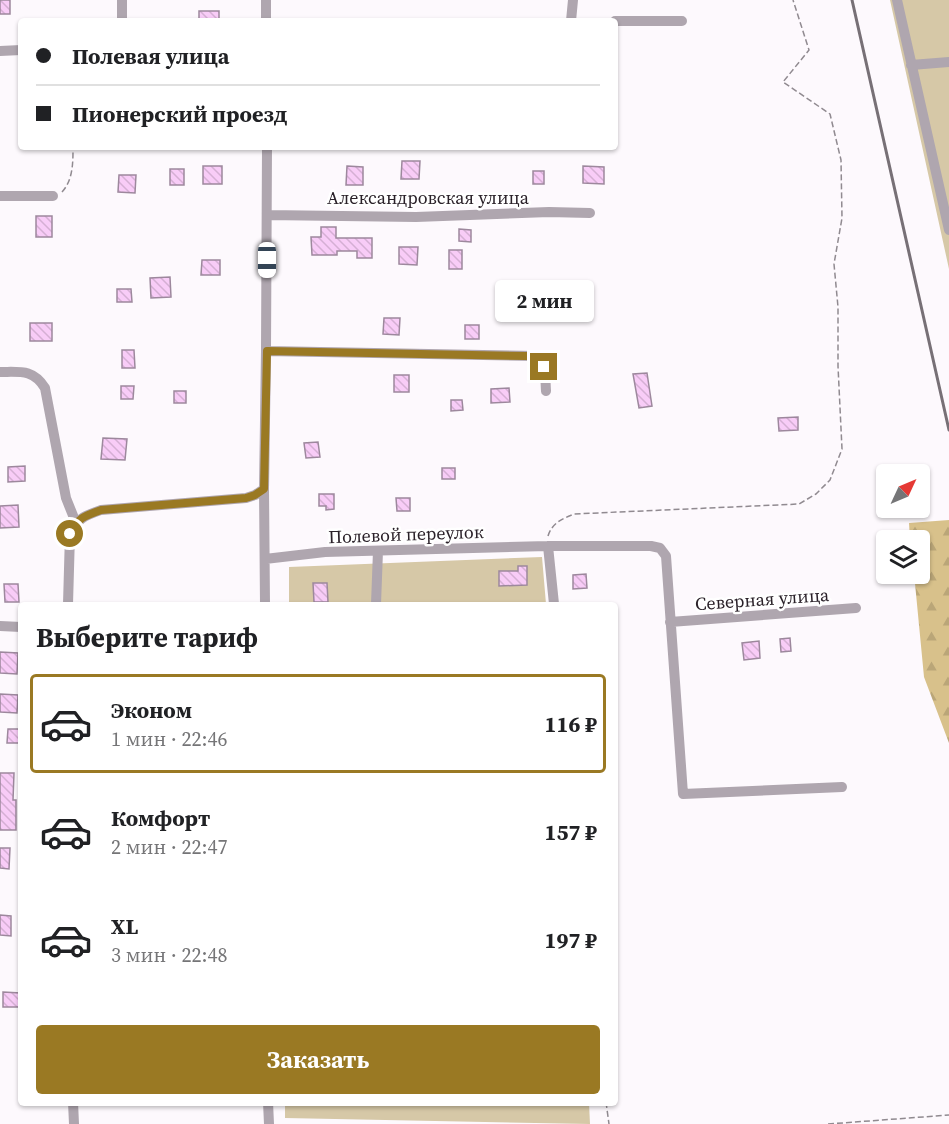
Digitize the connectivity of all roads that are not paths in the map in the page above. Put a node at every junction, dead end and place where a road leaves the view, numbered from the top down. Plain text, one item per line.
1 (122, 0) edge
2 (266, 0) edge
3 (573, 0) edge
4 (897, 0) edge
5 (122, 18) edge
6 (266, 18) edge
7 (571, 18) edge
8 (618, 21) edge
9 (681, 21) dead end
10 (18, 50) edge
11 (0, 51) edge
12 (949, 62) edge
13 (911, 65) junction
14 (267, 150) edge
15 (0, 196) edge
16 (53, 196) road end
17 (590, 213) dead end
18 (267, 215) junction
19 (949, 230) edge
20 (267, 351) junction
21 (0, 372) edge
22 (546, 391) dead end
23 (264, 489) junction
24 (76, 523) junction
25 (548, 546) junction
26 (378, 551) junction
27 (265, 559) junction
28 (69, 602) edge
29 (265, 602) edge
30 (376, 602) edge
31 (554, 602) edge
32 (856, 608) dead end
33 (670, 622) junction
34 (0, 626) edge
35 (18, 627) edge
36 (842, 787) dead end
37 (74, 1106) edge
38 (268, 1106) edge
39 (74, 1124) edge
40 (268, 1124) edge

1 - 5 street
2 - 6 street
3 - 7 street
4 - 13 street
8 - 9 street
10 - 11 street
12 - 13 street
13 - 19 street
14 - 18 street
15 - 16 street
17 - 18 street, Александровская улица
18 - 20 street
20 - 22 street
20 - 23 street
21 - 24 street
23 - 24 street
23 - 27 street
24 - 28 street
25 - 26 street, Полевой переулок
25 - 31 street
25 - 33 street, Северная улица
26 - 27 street, Полевой переулок
26 - 30 street
27 - 29 street
32 - 33 street, Северная улица
33 - 36 street, Северная улица
34 - 35 street
37 - 39 street
38 - 40 street

